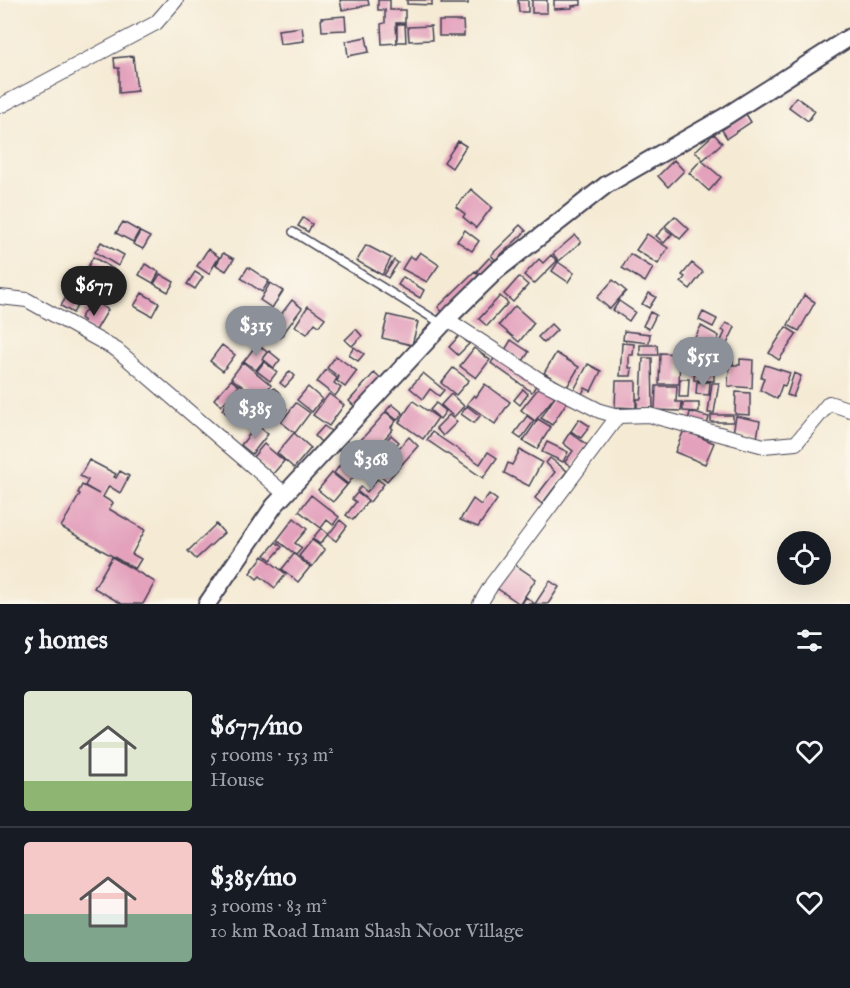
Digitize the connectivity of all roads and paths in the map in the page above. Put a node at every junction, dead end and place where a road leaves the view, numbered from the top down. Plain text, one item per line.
1 (176, 0) edge
2 (850, 37) edge
3 (0, 106) edge
4 (292, 232) dead end
5 (0, 297) edge
6 (445, 322) junction
7 (850, 410) edge
8 (618, 416) junction
9 (285, 494) junction
10 (207, 604) edge
11 (480, 604) edge

1 - 3 street
2 - 6 street
4 - 6 lane
5 - 9 street
6 - 8 street
6 - 9 street
7 - 8 street
8 - 11 street
9 - 10 street

